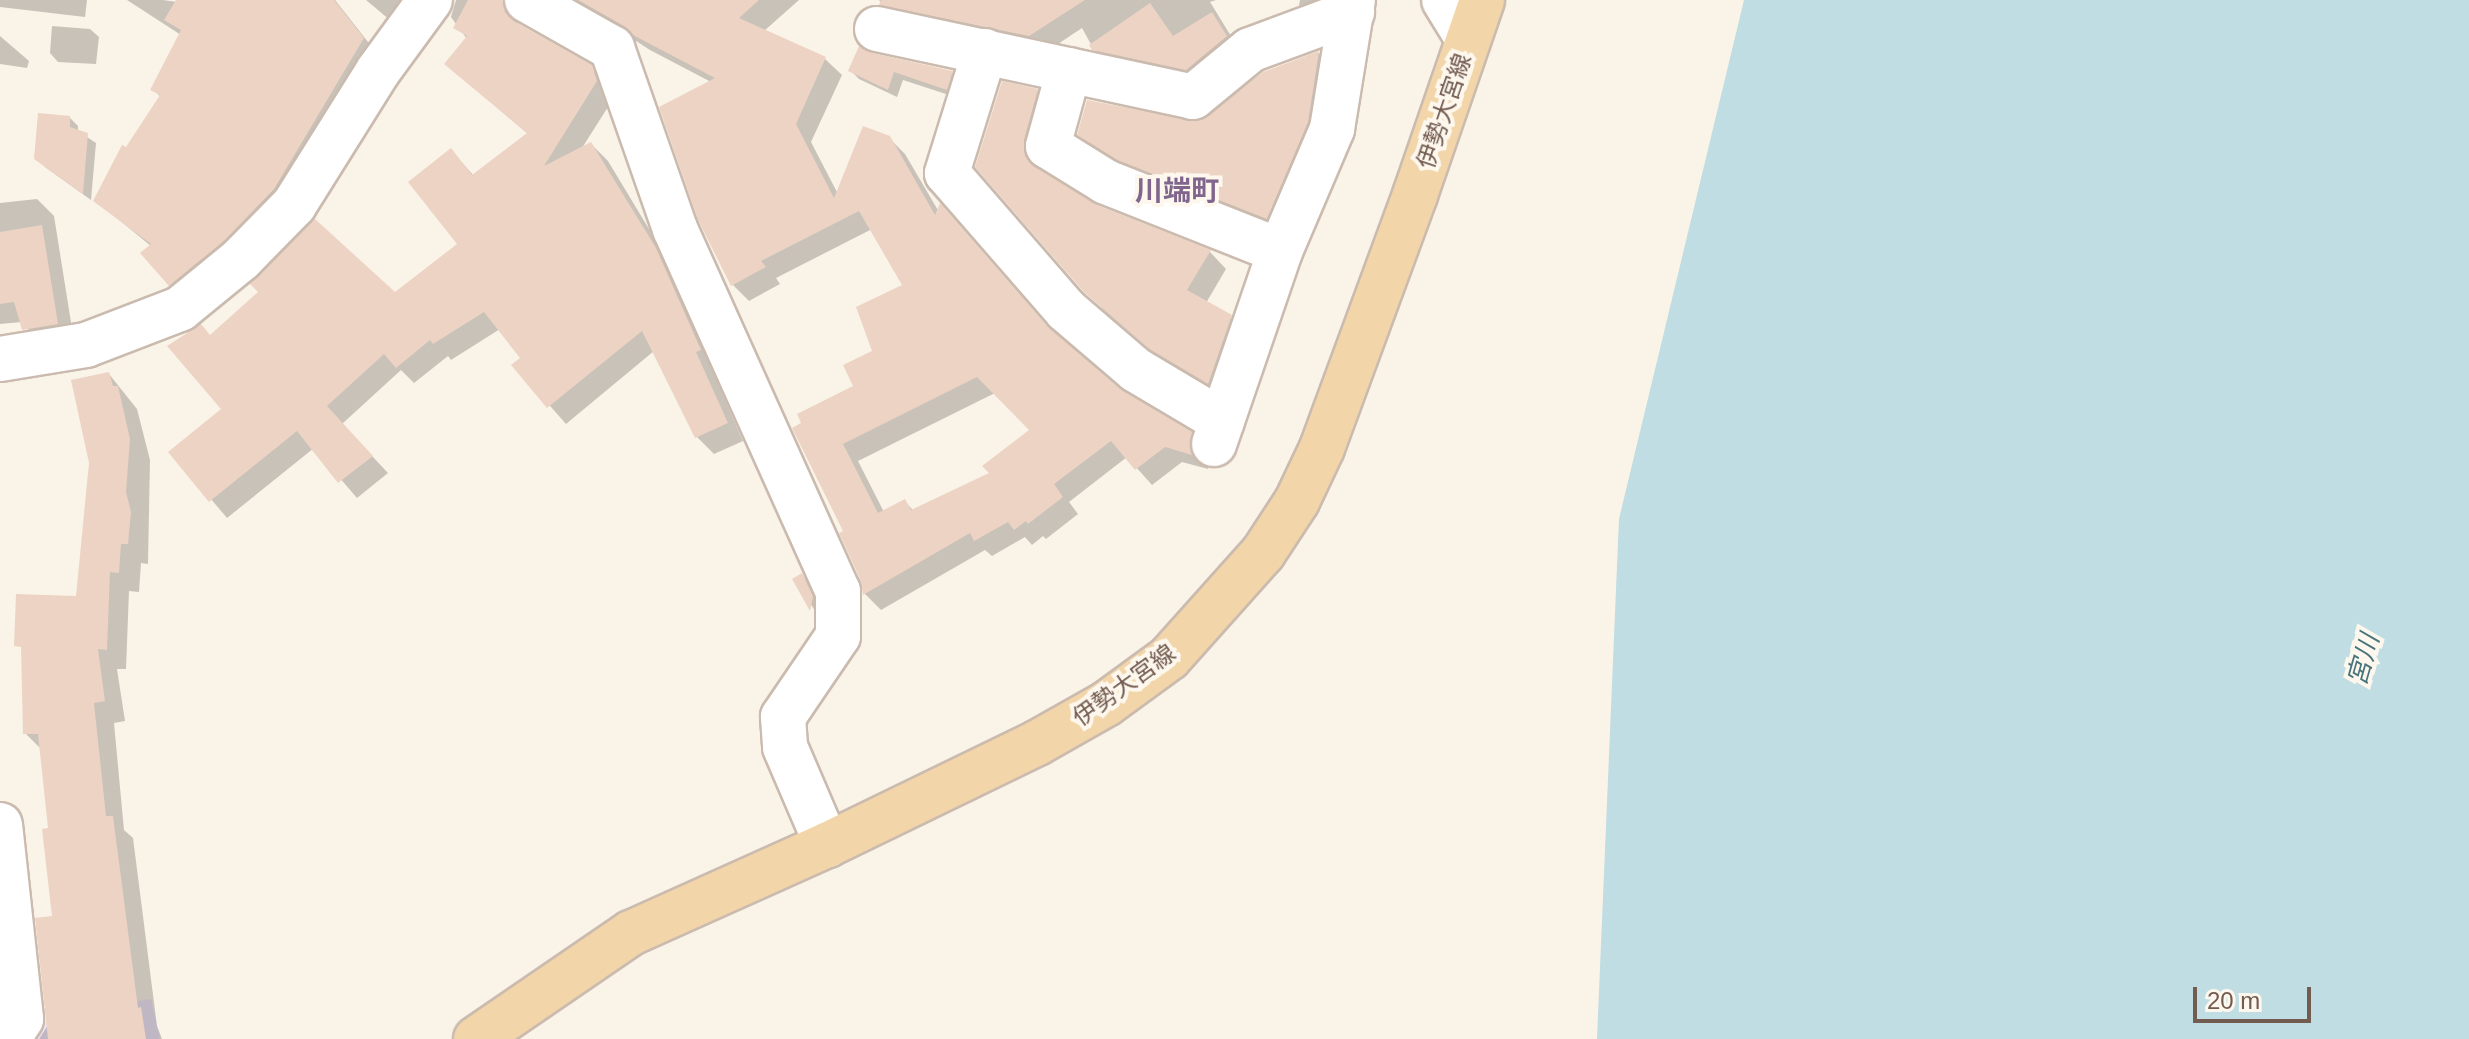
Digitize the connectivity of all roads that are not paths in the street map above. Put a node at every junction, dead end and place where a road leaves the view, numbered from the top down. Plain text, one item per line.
1 (430, 0) edge
2 (527, 0) edge
3 (1444, 0) edge
4 (1353, 6) edge
5 (1475, 20) edge
6 (877, 29) dead end
7 (985, 51) junction
8 (1069, 70) junction
9 (1280, 251) junction
10 (0, 359) edge
11 (0, 825) edge
12 (827, 845) junction
13 (8, 1039) edge
14 (476, 1039) edge

1 - 10 street
2 - 12 street
3 - 5 street
4 - 8 street
4 - 9 street
5 - 12 main road, 伊勢大宮線
6 - 7 street
7 - 8 street
7 - 9 street
8 - 9 street
11 - 13 street
12 - 14 main road, 伊勢大宮線

